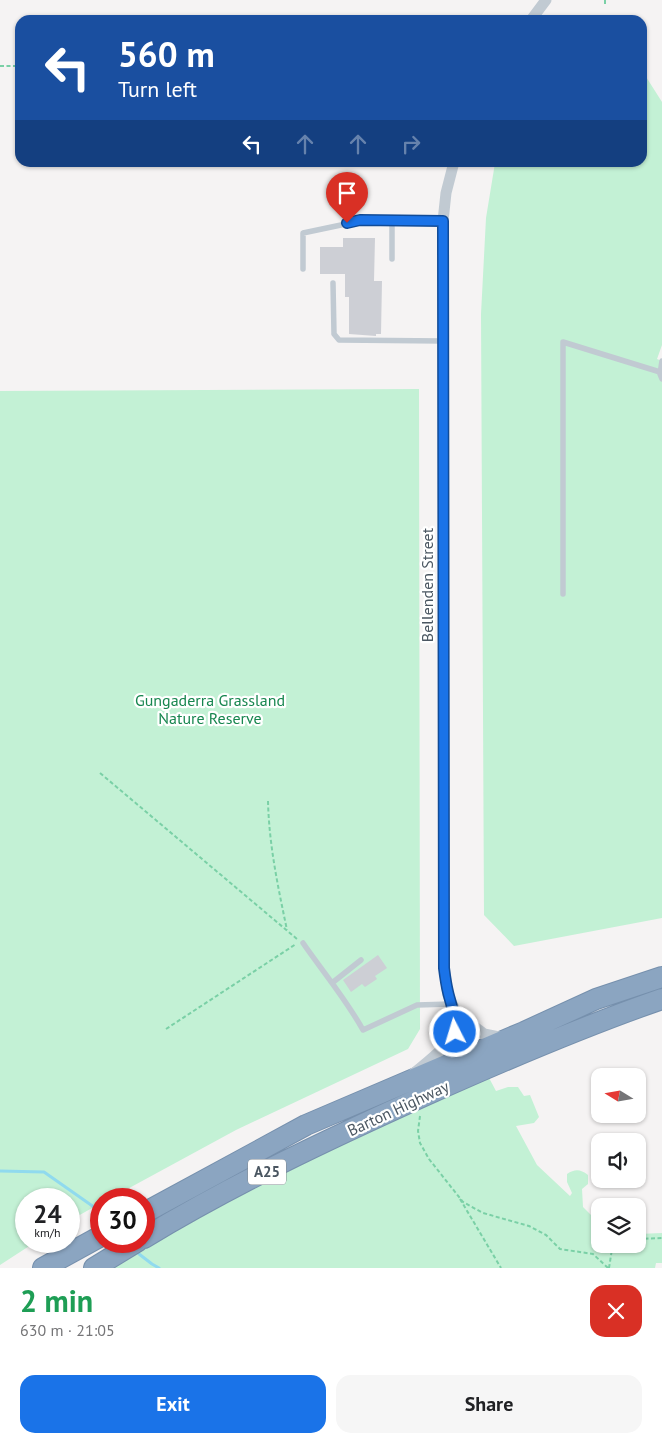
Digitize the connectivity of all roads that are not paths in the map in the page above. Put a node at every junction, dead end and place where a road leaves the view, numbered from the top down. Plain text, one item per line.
1 (546, 0) edge
2 (535, 15) edge
3 (453, 167) edge
4 (392, 220) junction
5 (443, 221) junction
6 (392, 260) dead end
7 (304, 269) dead end
8 (333, 283) dead end
9 (442, 340) junction
10 (662, 361) edge
11 (660, 372) junction
12 (662, 379) edge
13 (563, 594) dead end
14 (303, 943) dead end
15 (361, 960) dead end
16 (662, 977) edge
17 (332, 983) junction
18 (662, 1000) edge
19 (453, 1007) junction
20 (456, 1026) junction
21 (513, 1046) junction
22 (471, 1055) junction
23 (403, 1083) junction
24 (454, 1083) junction
25 (155, 1207) edge
26 (155, 1231) edge
27 (90, 1242) edge
28 (118, 1253) edge
29 (43, 1268) edge
30 (94, 1268) edge

1 - 2 street
3 - 5 street, Bellenden Street
4 - 5 lane
4 - 6 lane
4 - 7 lane
5 - 9 street, Bellenden Street
8 - 9 lane
9 - 19 street, Bellenden Street
10 - 11 lane
11 - 12 lane
11 - 13 lane
14 - 17 lane
15 - 17 lane
16 - 21 highway, Barton Highway / A25
17 - 19 lane
18 - 21 highway, Barton Highway / A25
19 - 20 street, Bellenden Street
19 - 21 street
19 - 22 street, Bellenden Street
20 - 22 street, Bellenden Street
20 - 23 street
21 - 22 highway
21 - 24 highway, Barton Highway / A25
22 - 23 highway, Barton Highway / A25
22 - 24 highway
23 - 25 highway, Barton Highway / A25
24 - 26 highway, Barton Highway / A25
27 - 29 highway
28 - 30 highway

